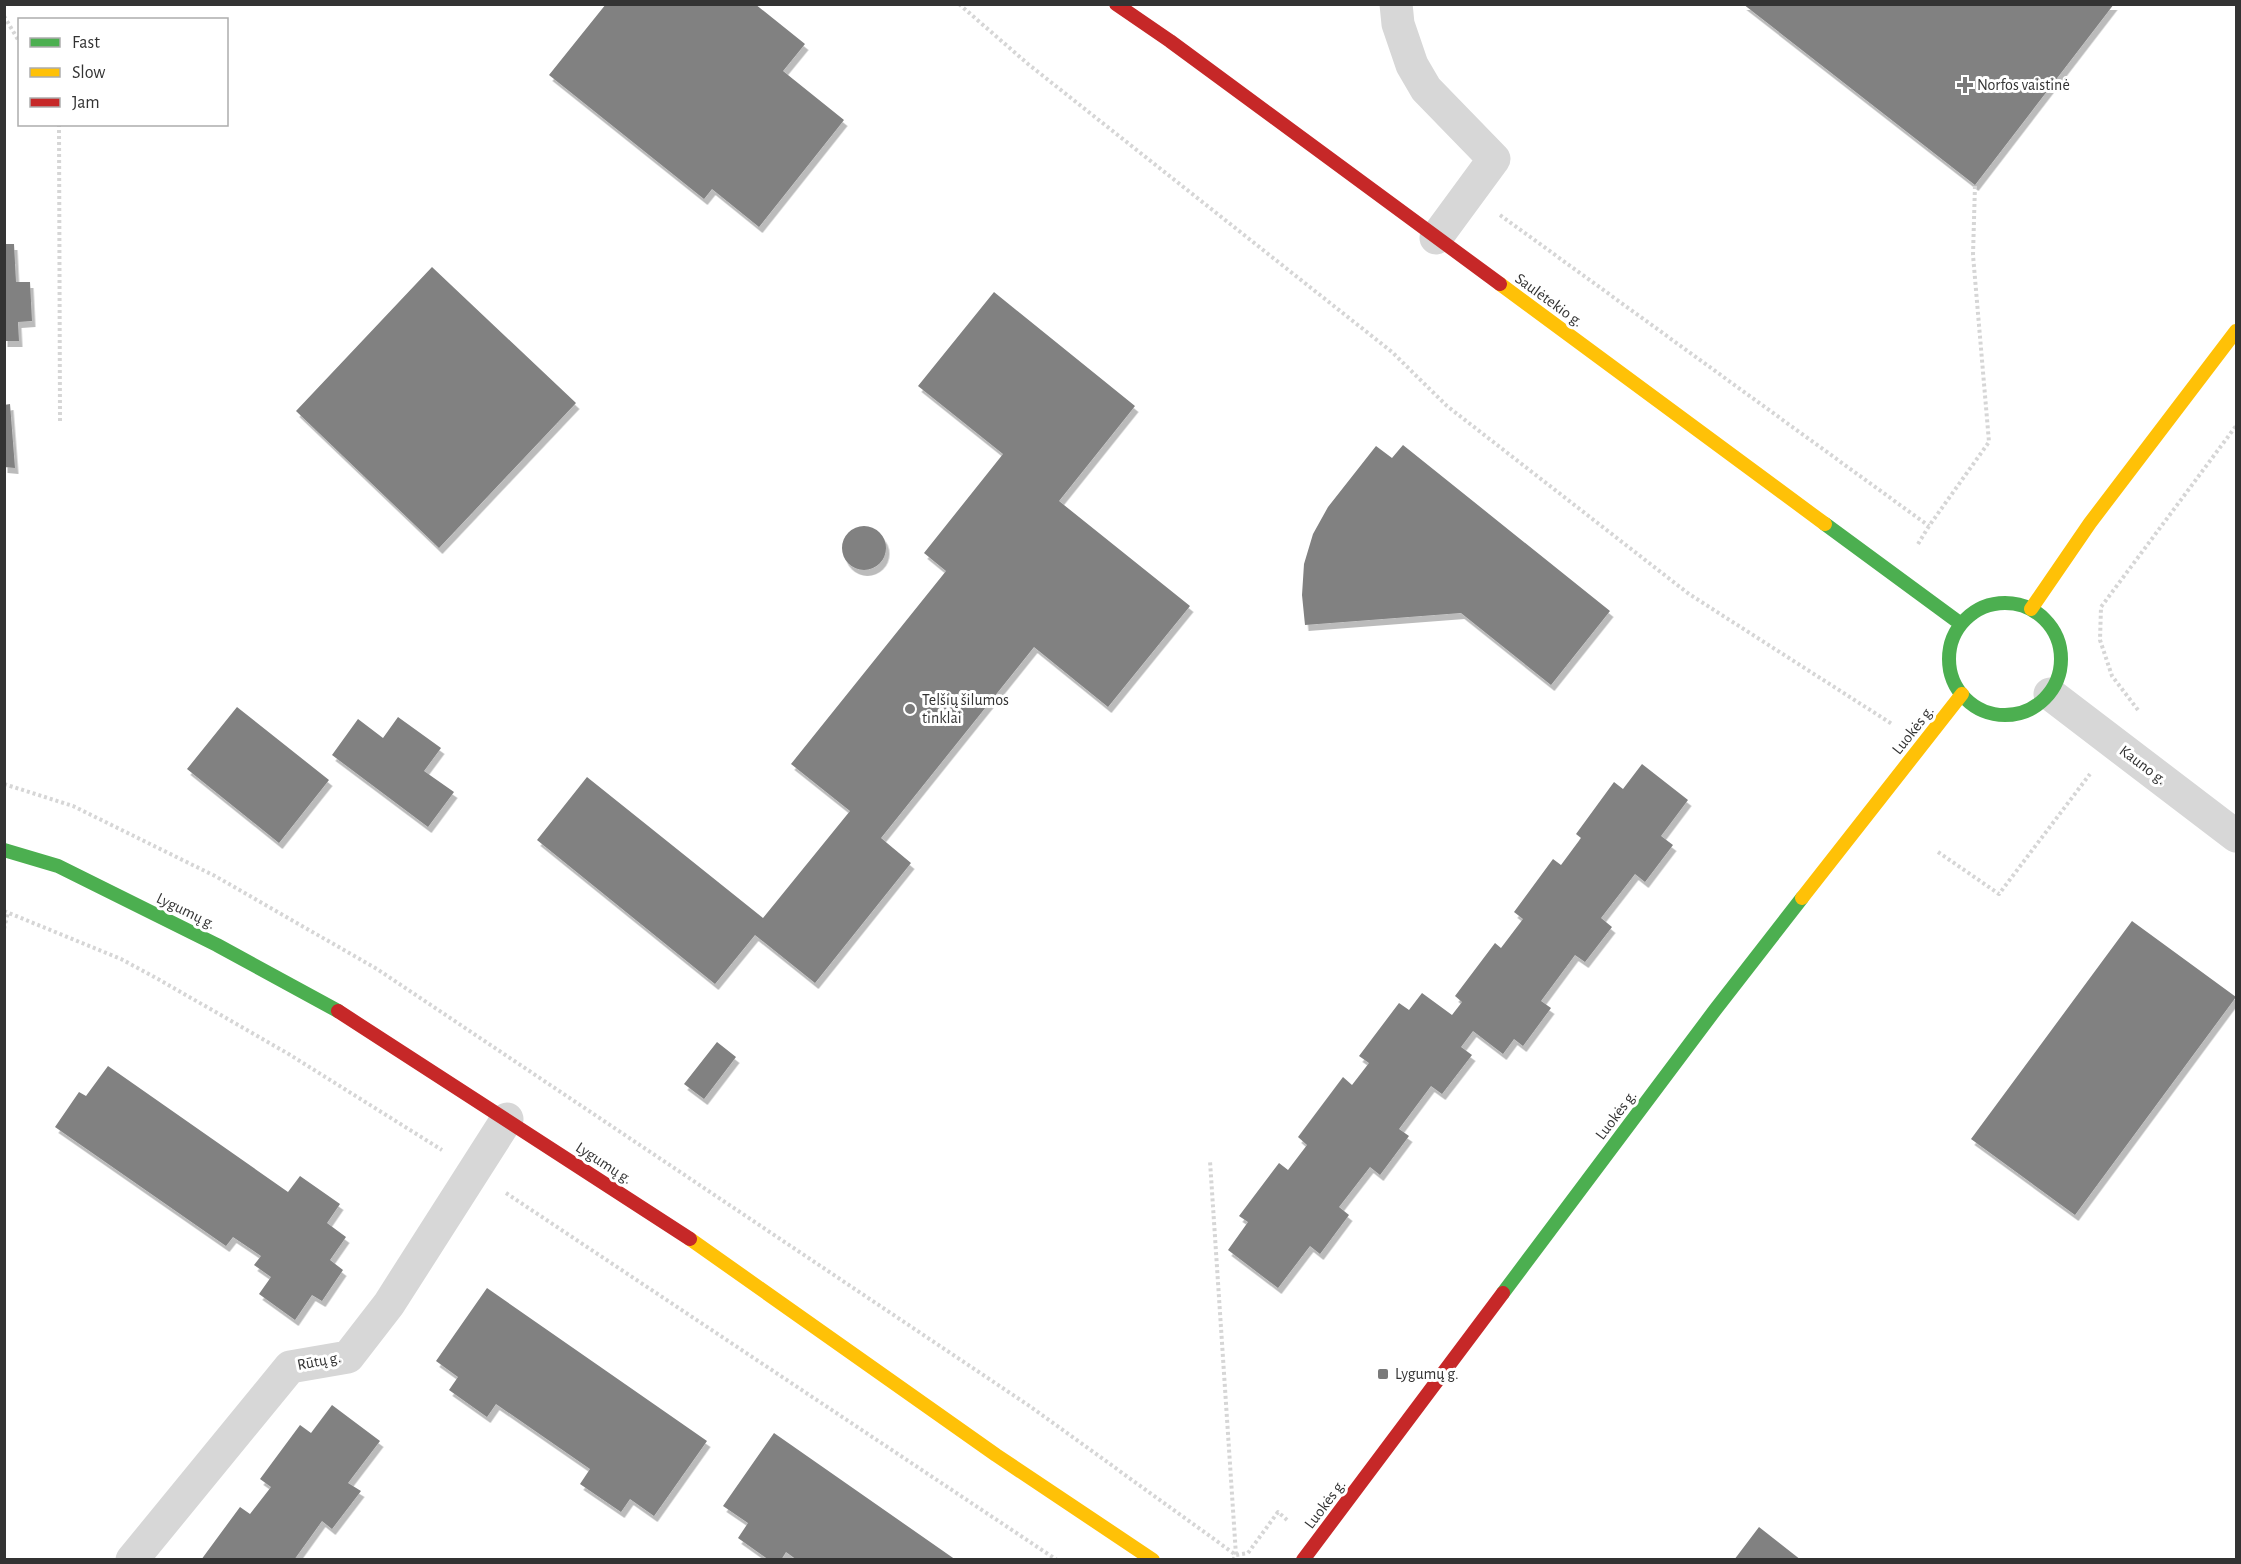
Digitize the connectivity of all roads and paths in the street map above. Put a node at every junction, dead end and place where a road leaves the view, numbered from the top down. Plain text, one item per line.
1 (959, 4) edge
2 (1116, 4) edge
3 (1396, 4) edge
4 (4, 16) edge
5 (18, 40) edge
6 (59, 126) edge
7 (1975, 185) dead end
8 (1469, 192) junction
9 (1436, 238) junction
10 (2236, 331) edge
11 (60, 421) dead end
12 (2236, 426) edge
13 (1929, 526) junction
14 (1898, 578) junction
15 (2031, 609) junction
16 (1961, 624) junction
17 (1962, 694) junction
18 (2050, 694) junction
19 (2114, 742) junction
20 (1923, 744) junction
21 (4, 784) edge
22 (2236, 836) edge
23 (4, 850) edge
24 (1938, 852) dead end
25 (6, 912) edge
26 (4, 929) edge
27 (507, 1119) junction
28 (1210, 1161) dead end
29 (473, 1171) junction
30 (132, 1560) edge
31 (1057, 1560) edge
32 (1153, 1560) edge
33 (1303, 1560) edge

1 - 20 path
2 - 9 street, Saulėtekio g.
3 - 8 street
4 - 5 path
6 - 11 path
7 - 13 path
8 - 9 street
8 - 13 path
9 - 14 street, Saulėtekio g.
10 - 15 street
12 - 19 path
13 - 14 path
14 - 16 street, Saulėtekio g.
15 - 16 street
15 - 18 street
16 - 17 street
17 - 18 street
17 - 20 street, Luokės g.
18 - 19 street, Kauno g.
19 - 22 street, Kauno g.
19 - 24 path
20 - 33 street, Luokės g.
21 - 28 path
23 - 27 street, Lygumų g.
25 - 26 path
25 - 29 path
27 - 29 street, Rūtų g.
27 - 32 street, Lygumų g.
29 - 30 street, Rūtų g.
29 - 31 path

